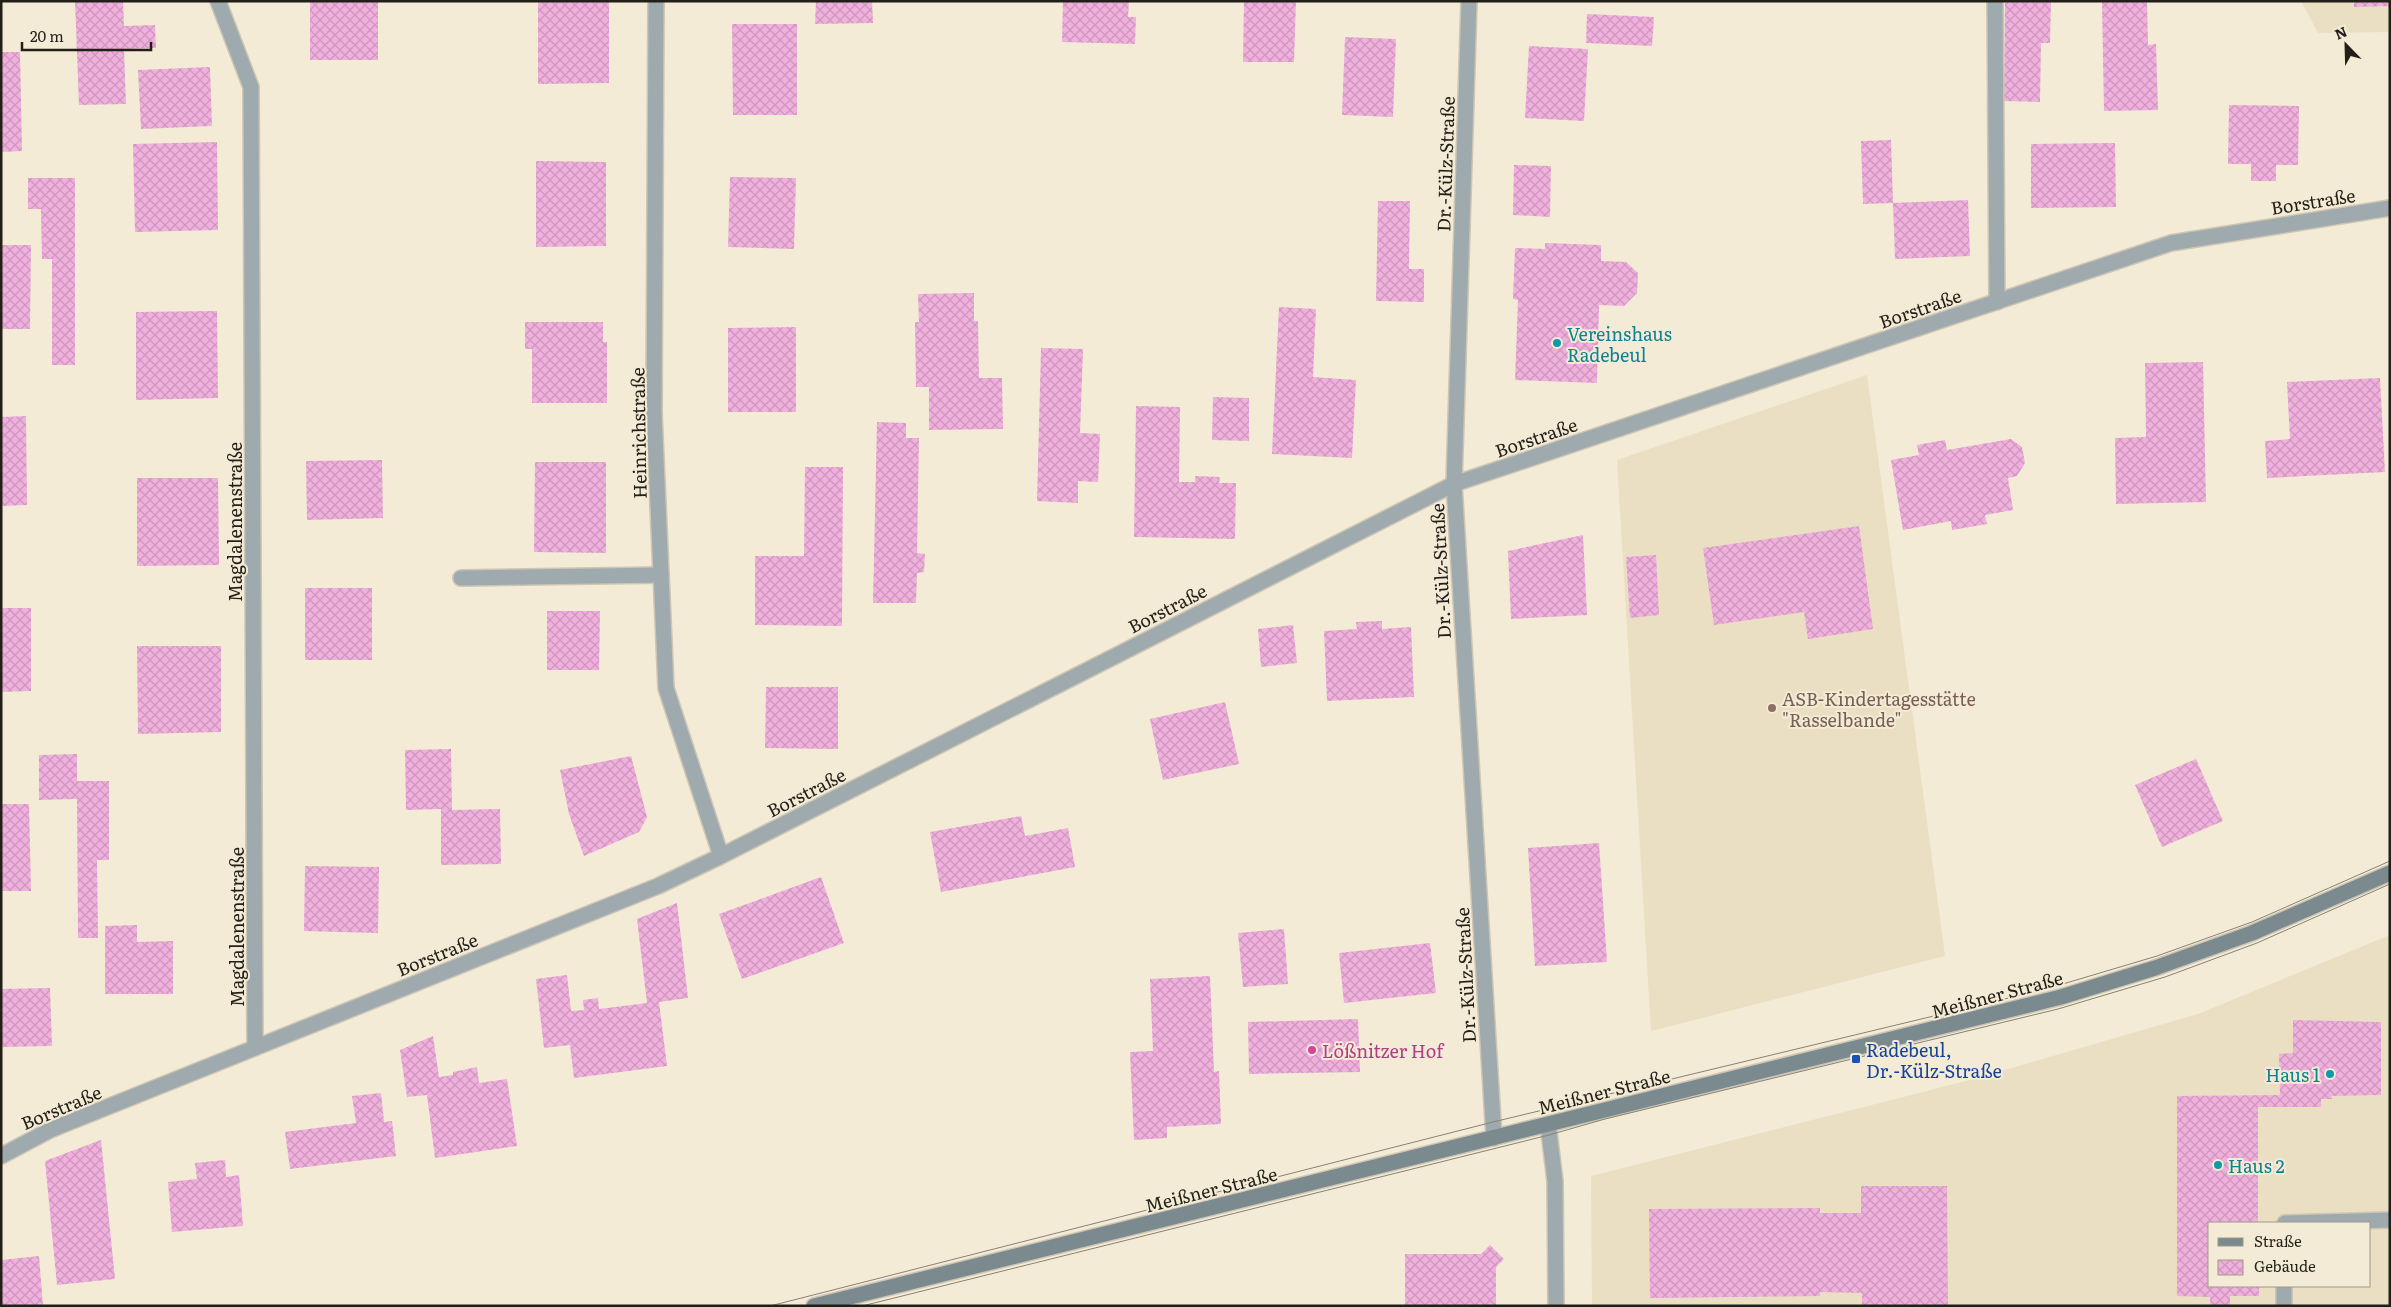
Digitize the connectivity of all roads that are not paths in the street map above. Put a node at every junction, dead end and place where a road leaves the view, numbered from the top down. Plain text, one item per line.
1 (218, 1) edge
2 (656, 1) edge
3 (1469, 1) edge
4 (1995, 1) edge
5 (2390, 208) edge
6 (1997, 302) junction
7 (1454, 484) junction
8 (661, 575) junction
9 (461, 578) dead end
10 (721, 856) junction
11 (2390, 872) edge
12 (255, 1048) junction
13 (1548, 1124) junction
14 (1494, 1138) junction
15 (1, 1156) edge
16 (2390, 1220) edge
17 (2320, 1222) edge
18 (2284, 1287) edge
19 (814, 1306) edge
20 (1556, 1306) edge
21 (2284, 1306) edge

1 - 12 street, Magdalenenstraße
2 - 8 street, Heinrichstraße
3 - 7 street, Dr.-Külz-Straße
4 - 6 street
5 - 6 street, Borstraße
6 - 7 street, Borstraße
7 - 10 street, Borstraße
7 - 14 street, Dr.-Külz-Straße
8 - 9 street
8 - 10 street, Heinrichstraße
10 - 12 street, Borstraße
11 - 13 main road, Meißner Straße
12 - 15 street, Borstraße
13 - 14 main road, Meißner Straße
13 - 20 street
14 - 19 main road, Meißner Straße
16 - 17 street
18 - 21 street

